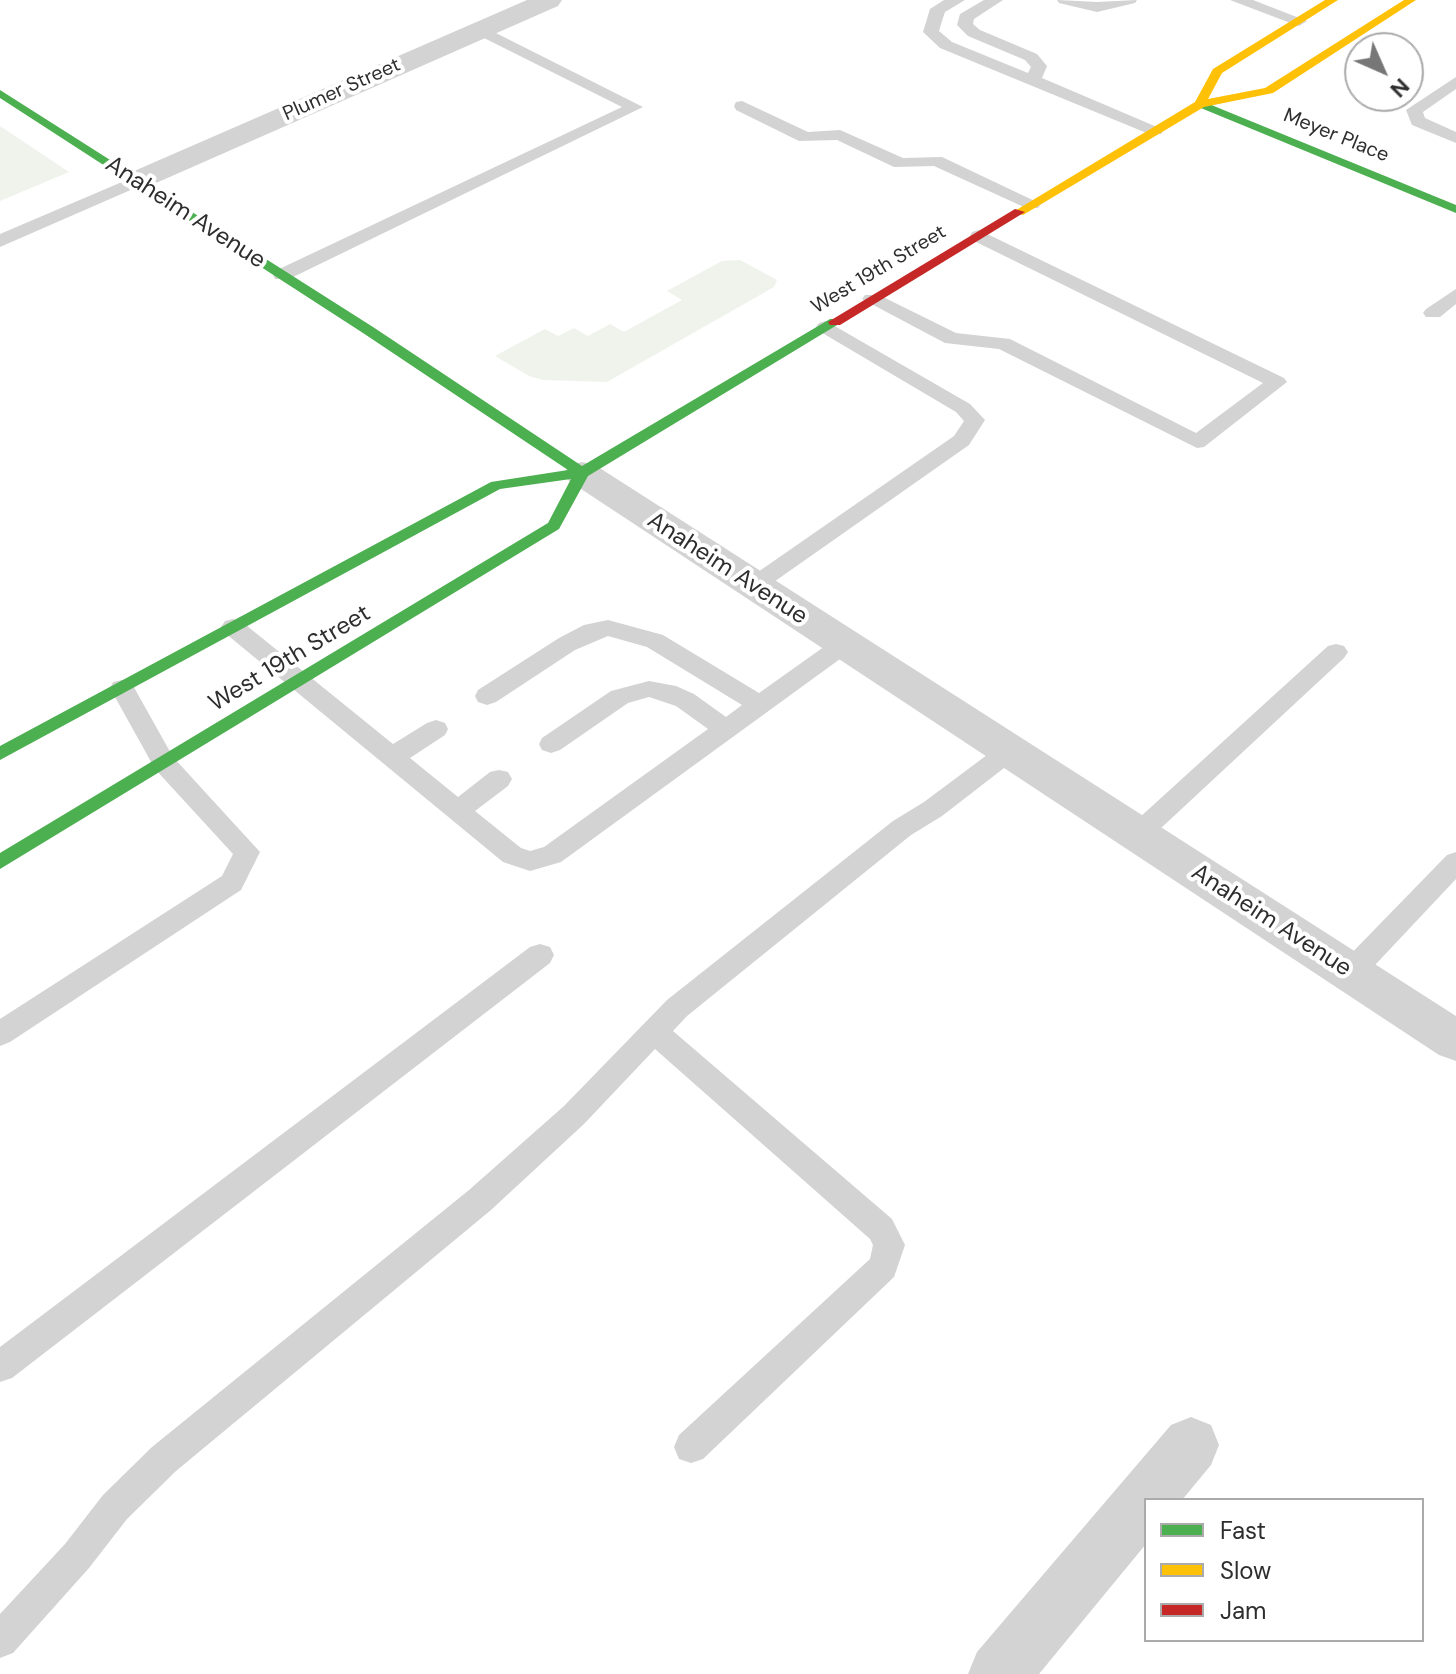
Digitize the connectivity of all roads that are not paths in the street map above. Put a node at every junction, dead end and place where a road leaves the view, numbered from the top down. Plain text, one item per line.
1 (549, 0) edge
2 (957, 0) edge
3 (995, 0) edge
4 (1065, 0) edge
5 (1129, 0) edge
6 (1238, 0) edge
7 (1333, 0) edge
8 (1411, 0) edge
9 (1299, 21) junction
10 (480, 30) junction
11 (1033, 81) junction
12 (1456, 82) edge
13 (0, 93) edge
14 (1200, 104) junction
15 (742, 106) dead end
16 (1155, 130) junction
17 (1456, 138) edge
18 (136, 181) junction
19 (1032, 204) junction
20 (1453, 204) edge
21 (979, 236) junction
22 (0, 241) edge
23 (282, 275) junction
24 (1456, 295) edge
25 (872, 299) junction
26 (1433, 313) dead end
27 (826, 327) junction
28 (582, 473) junction
29 (753, 586) junction
30 (233, 627) junction
31 (843, 645) junction
32 (1336, 652) dead end
33 (298, 682) junction
34 (122, 688) junction
35 (487, 696) dead end
36 (760, 705) junction
37 (436, 729) dead end
38 (725, 729) junction
39 (551, 744) dead end
40 (1008, 752) junction
41 (0, 754) edge
42 (392, 757) junction
43 (164, 763) junction
44 (499, 779) dead end
45 (457, 811) junction
46 (1137, 835) junction
47 (0, 862) edge
48 (1456, 862) edge
49 (540, 955) dead end
50 (1350, 973) junction
51 (655, 1032) junction
52 (0, 1034) edge
53 (1456, 1041) edge
54 (0, 1367) edge
55 (1191, 1445) dead end
56 (691, 1447) dead end
57 (1147, 1498) edge
58 (1144, 1501) edge
59 (0, 1640) edge
60 (999, 1674) edge

1 - 10 street, Plumer Street
2 - 11 lane
3 - 11 lane
4 - 5 lane
6 - 9 lane
7 - 9 main road
8 - 14 main road, West 19th Street
9 - 14 main road
10 - 18 street, Plumer Street
10 - 23 lane
11 - 16 lane
12 - 17 lane
13 - 18 main road, Anaheim Avenue
14 - 16 main road, West 19th Street
14 - 20 main road, Meyer Place
15 - 19 lane
16 - 19 main road, West 19th Street
18 - 22 lane
18 - 23 main road, Anaheim Avenue
19 - 21 main road, West 19th Street
21 - 25 main road, West 19th Street
21 - 25 lane
23 - 28 main road, Anaheim Avenue
24 - 26 lane
25 - 27 main road, West 19th Street
27 - 28 main road, West 19th Street
27 - 29 lane
28 - 29 street, Anaheim Avenue
28 - 30 main road, West 19th Street
28 - 33 main road, West 19th Street
29 - 31 street, Anaheim Avenue
30 - 33 lane
30 - 34 main road, West 19th Street
31 - 36 lane
31 - 40 street, Anaheim Avenue
32 - 46 lane
33 - 42 lane
33 - 43 main road, West 19th Street
34 - 41 main road, West 19th Street
34 - 43 lane
35 - 36 lane
36 - 38 lane
37 - 42 lane
38 - 39 lane
38 - 45 lane
40 - 46 street, Anaheim Avenue
40 - 51 lane
42 - 45 lane
43 - 47 main road, West 19th Street
43 - 52 lane
44 - 45 lane
46 - 50 street, Anaheim Avenue
48 - 50 lane
49 - 54 lane
50 - 53 street, Anaheim Avenue
51 - 56 lane
51 - 59 lane
55 - 57 street
58 - 60 street

